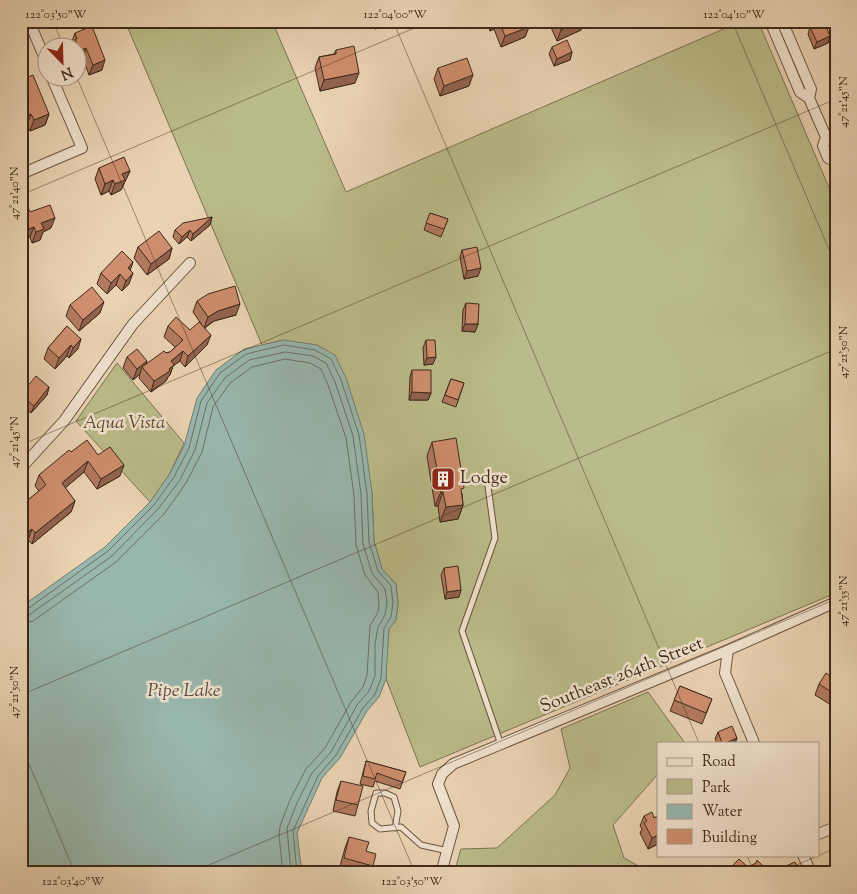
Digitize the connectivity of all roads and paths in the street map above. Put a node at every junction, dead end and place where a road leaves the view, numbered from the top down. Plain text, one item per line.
1 (29, 21) edge
2 (770, 21) edge
3 (782, 21) edge
4 (38, 42) edge
5 (56, 88) edge
6 (809, 98) junction
7 (826, 137) junction
8 (836, 147) edge
9 (836, 162) edge
10 (21, 174) edge
11 (190, 262) dead end
12 (21, 468) edge
13 (487, 479) dead end
14 (836, 602) edge
15 (728, 650) junction
16 (500, 742) junction
17 (754, 742) edge
18 (836, 827) edge
19 (395, 828) junction
20 (820, 833) edge
21 (449, 851) junction
22 (803, 856) edge
23 (442, 873) edge
24 (811, 873) edge

1 - 4 street
2 - 6 street
3 - 6 street
5 - 10 street
6 - 7 street
7 - 8 street
7 - 9 street
11 - 12 street
13 - 16 lane
14 - 15 street, Southeast 264th Street
15 - 16 street, Southeast 264th Street
15 - 17 street
16 - 21 street, Southeast 264th Street
18 - 20 street
19 - 19 lane
19 - 21 lane
21 - 23 street
22 - 24 street

